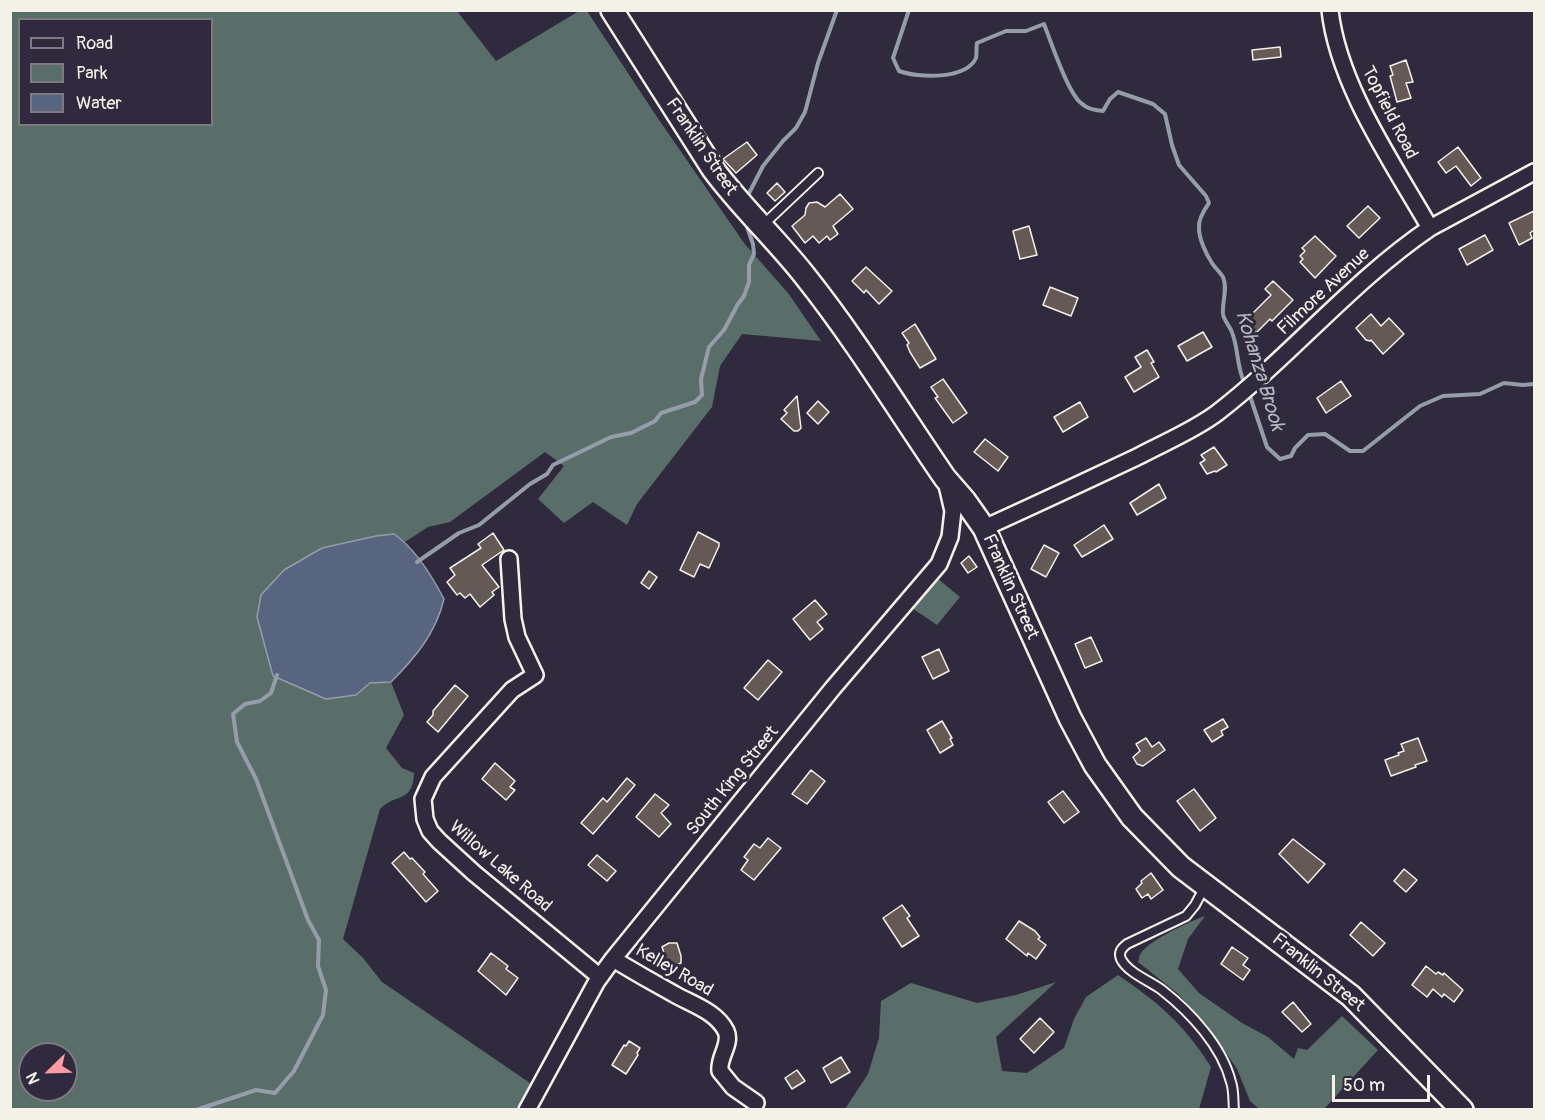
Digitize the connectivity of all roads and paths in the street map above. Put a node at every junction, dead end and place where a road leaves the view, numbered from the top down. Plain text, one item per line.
1 (612, 10) edge
2 (1330, 10) edge
3 (1534, 172) edge
4 (818, 174) dead end
5 (761, 226) junction
6 (1430, 228) junction
7 (945, 478) junction
8 (984, 528) junction
9 (509, 559) dead end
10 (1205, 886) junction
11 (613, 959) junction
12 (600, 977) junction
13 (756, 1103) dead end
14 (527, 1110) edge
15 (1234, 1110) edge
16 (1462, 1110) edge

1 - 5 main road, Franklin Street
2 - 6 street, Topfield Road
3 - 6 street, Filmore Avenue
4 - 5 lane
5 - 7 main road, Franklin Street
6 - 8 street, Filmore Avenue
7 - 8 main road, Franklin Street
7 - 11 street, South King Street
8 - 10 main road, Franklin Street
9 - 12 street, Willow Lake Road
10 - 15 lane
10 - 16 main road, Franklin Street
11 - 12 street, South King Street
11 - 13 street, Kelley Road
12 - 14 street, South King Street

